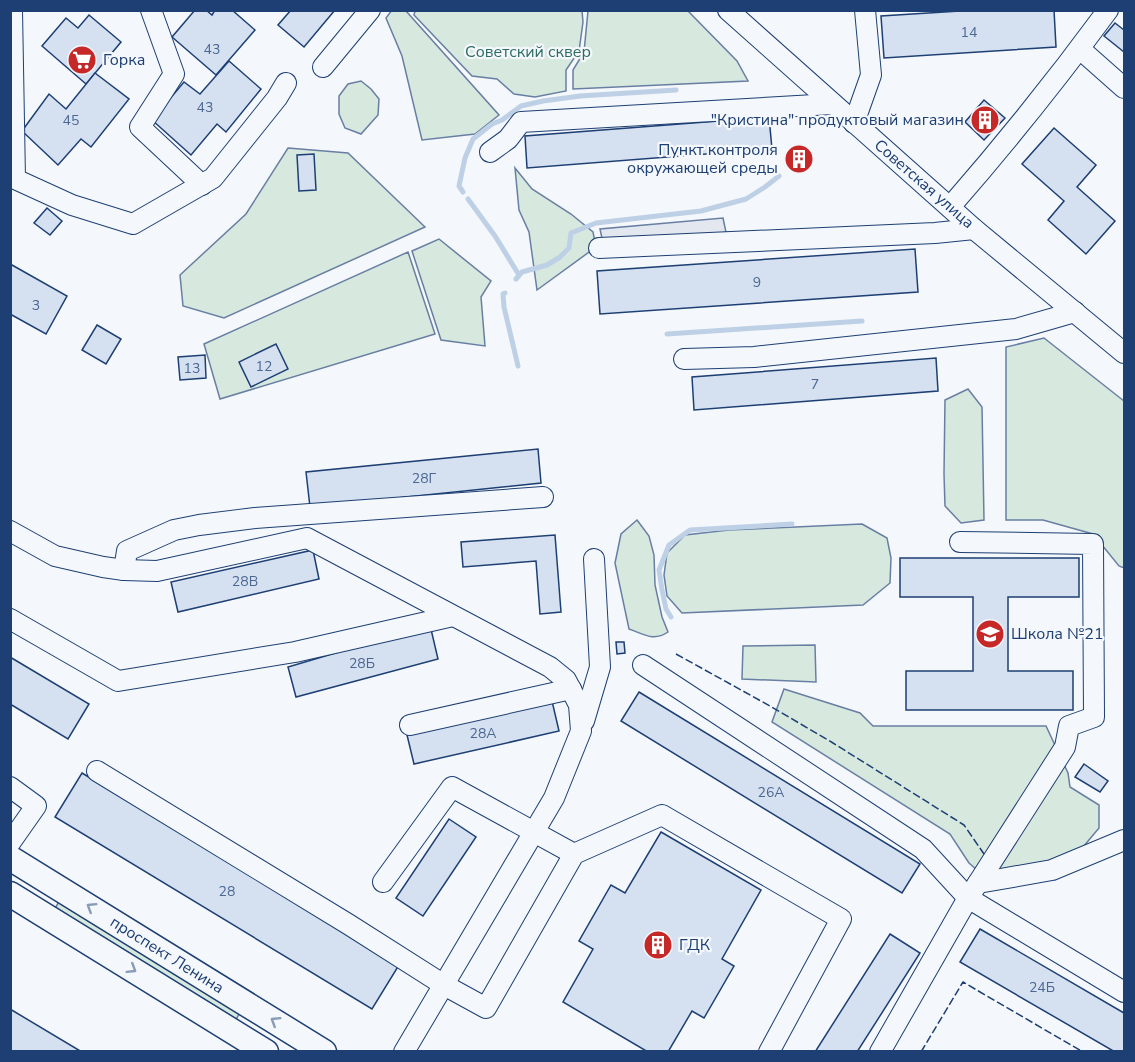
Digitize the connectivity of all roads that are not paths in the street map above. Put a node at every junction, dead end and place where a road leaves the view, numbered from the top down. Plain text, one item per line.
1 (12, 10) edge
2 (151, 10) edge
3 (370, 10) edge
4 (728, 10) edge
5 (866, 10) edge
6 (1108, 10) edge
7 (1080, 49) junction
8 (323, 67) dead end
9 (286, 83) dead end
10 (1125, 88) edge
11 (832, 104) junction
12 (854, 123) junction
13 (490, 153) dead end
14 (202, 184) junction
15 (950, 207) junction
16 (974, 229) junction
17 (599, 248) dead end
18 (1075, 312) junction
19 (1125, 353) edge
20 (684, 360) dead end
21 (543, 497) dead end
22 (10, 531) edge
23 (960, 542) dead end
24 (594, 559) dead end
25 (124, 570) junction
26 (453, 616) junction
27 (10, 619) edge
28 (643, 665) dead end
29 (571, 689) junction
30 (410, 725) dead end
31 (581, 731) junction
32 (97, 771) dead end
33 (10, 787) edge
34 (534, 832) junction
35 (1125, 840) edge
36 (10, 843) edge
37 (574, 854) junction
38 (10, 858) edge
39 (383, 882) dead end
40 (973, 891) junction
41 (10, 894) edge
42 (444, 985) junction
43 (1125, 992) edge
44 (250, 1048) edge
45 (324, 1052) edge
46 (404, 1052) edge
47 (769, 1052) edge
48 (880, 1052) edge

1 - 14 street
2 - 14 street
3 - 8 street
4 - 11 street, Советская улица
5 - 12 street
6 - 7 street
7 - 10 street
7 - 15 street
9 - 14 street
11 - 12 street, Советская улица
11 - 13 street
12 - 15 street, Советская улица
15 - 16 street, Советская улица
16 - 17 street
16 - 18 street, Советская улица
18 - 19 street, Советская улица
18 - 20 street
21 - 25 street
22 - 25 street
23 - 40 street
24 - 31 street
25 - 26 street
26 - 27 street
26 - 29 street
28 - 40 street
29 - 30 street
29 - 31 street
31 - 34 street
32 - 42 street
33 - 36 street
34 - 37 street
34 - 39 street
34 - 42 street
35 - 40 street
37 - 42 street
37 - 47 street
45 -> 38 main road, проспект Ленина
40 - 43 street
40 - 48 street
41 -> 44 main road, проспект Ленина
42 - 46 street

